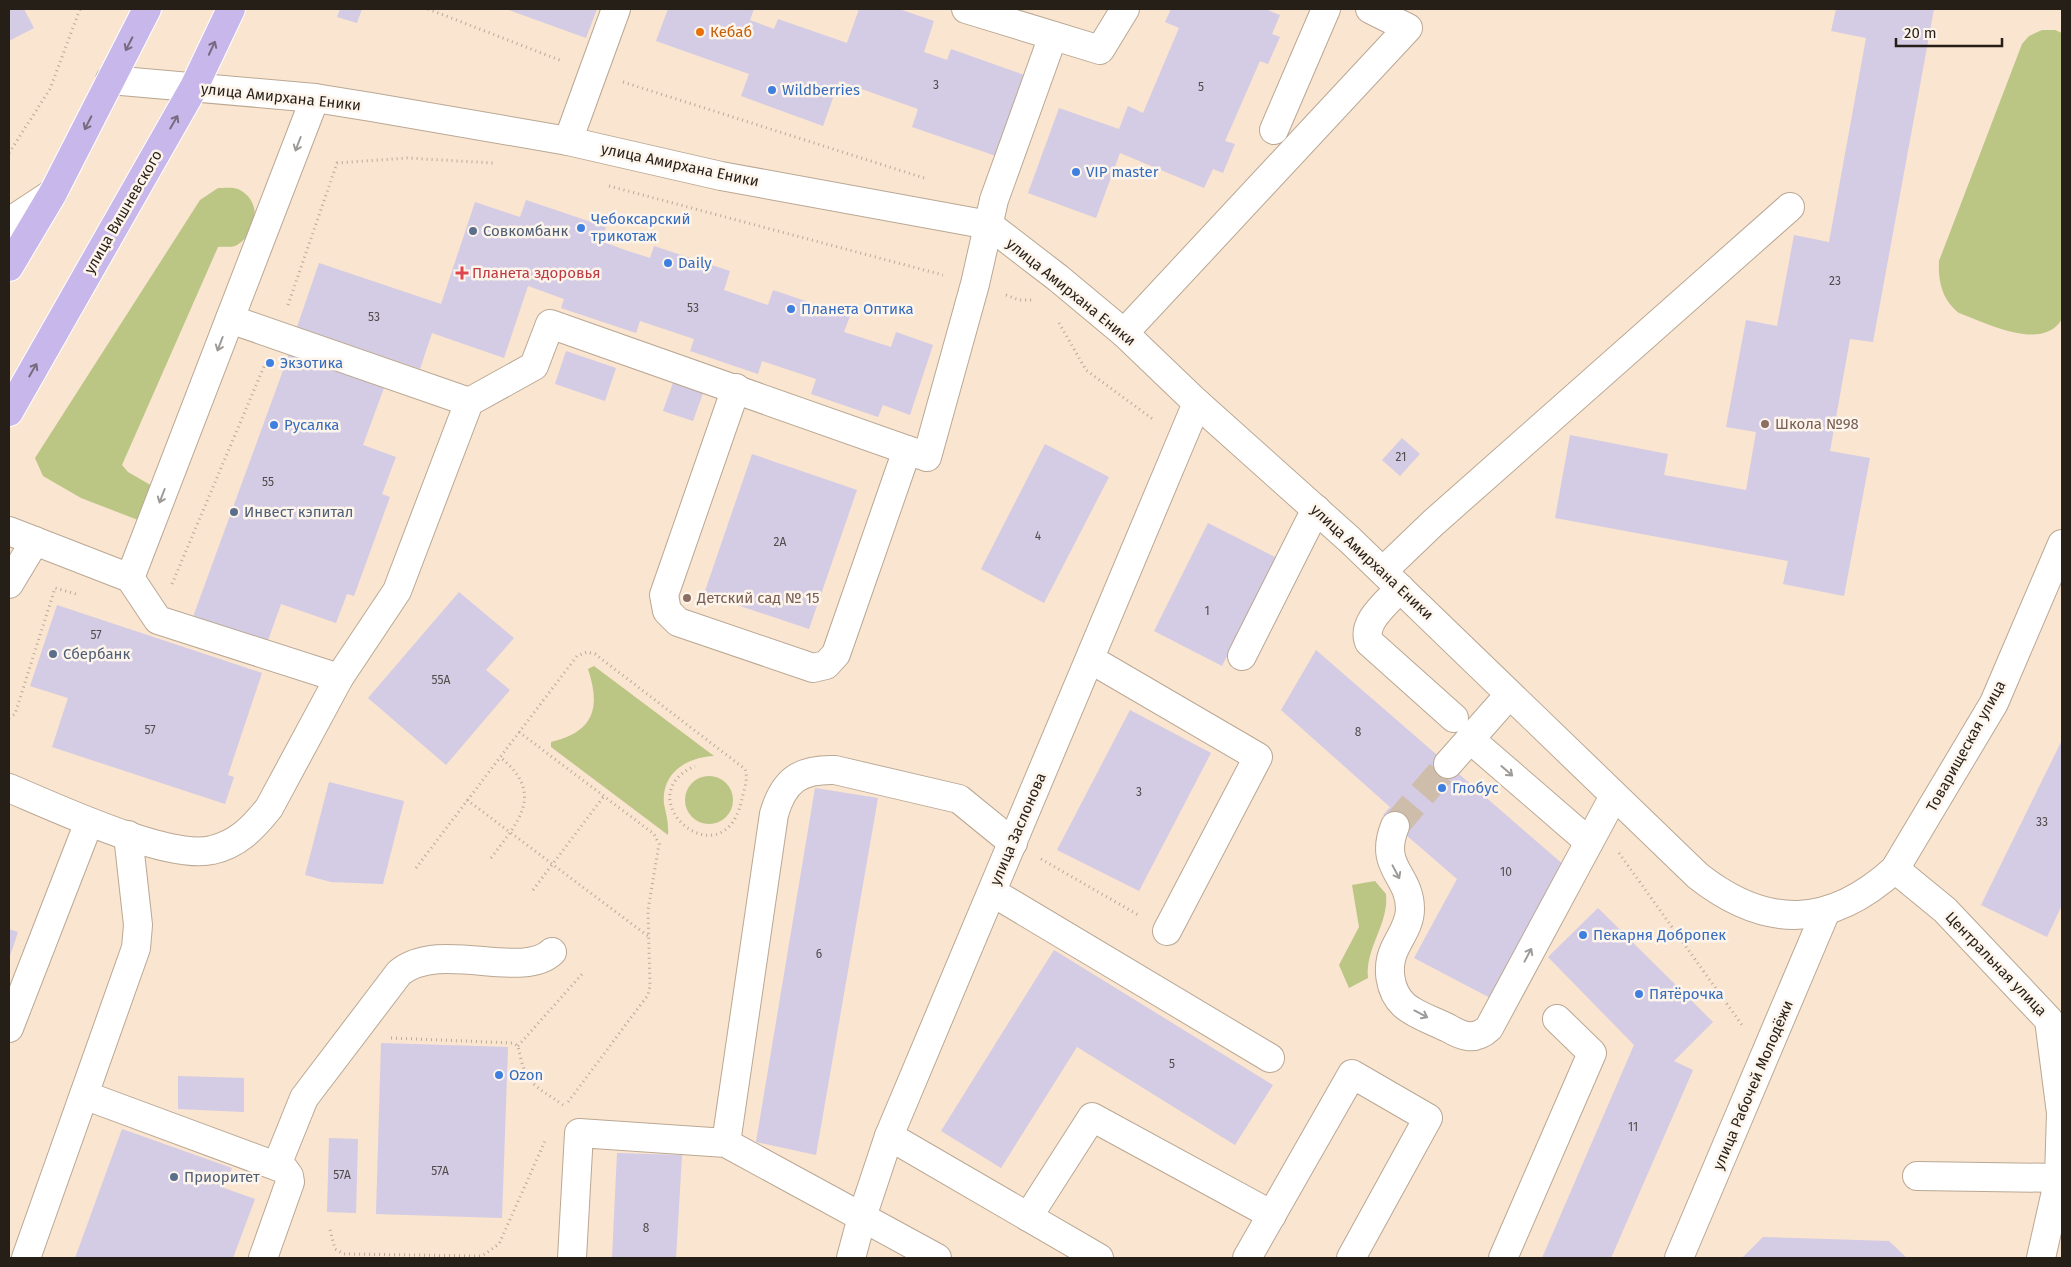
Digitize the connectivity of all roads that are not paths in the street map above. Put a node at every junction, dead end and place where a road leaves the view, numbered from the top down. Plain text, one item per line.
1 (147, 9) edge
2 (230, 9) edge
3 (616, 9) edge
4 (966, 9) edge
5 (1125, 9) edge
6 (1326, 9) edge
7 (1370, 9) edge
8 (1053, 36) junction
9 (110, 80) junction
10 (194, 87) junction
11 (315, 98) junction
12 (1274, 130) dead end
13 (568, 141) junction
14 (53, 193) junction
15 (1790, 206) dead end
16 (9, 222) edge
17 (989, 225) junction
18 (9, 267) edge
19 (230, 319) junction
20 (1124, 333) junction
21 (736, 388) junction
22 (469, 402) junction
23 (1197, 403) junction
24 (9, 412) edge
25 (907, 450) junction
26 (1316, 510) junction
27 (9, 531) edge
28 (35, 541) junction
29 (2062, 544) edge
30 (130, 578) junction
31 (1391, 580) junction
32 (9, 584) edge
33 (1242, 656) dead end
34 (1090, 659) junction
35 (339, 678) junction
36 (1509, 695) junction
37 (1454, 718) dead end
38 (1470, 739) junction
39 (1448, 764) tunnel mouth
40 (9, 788) edge
41 (1614, 796) junction
42 (89, 822) junction
43 (1395, 826) tunnel mouth
44 (1593, 834) junction
45 (128, 835) junction
46 (1012, 843) junction
47 (1895, 869) junction
48 (992, 892) junction
49 (1826, 911) junction
50 (1168, 931) road end
51 (552, 952) dead end
52 (1557, 1019) dead end
53 (9, 1028) edge
54 (1270, 1058) dead end
55 (84, 1095) junction
56 (2061, 1104) edge
57 (889, 1136) junction
58 (726, 1143) junction
59 (278, 1166) junction
60 (1917, 1176) dead end
61 (2059, 1178) junction
62 (1272, 1215) junction
63 (862, 1217) junction
64 (1028, 1217) junction
65 (26, 1258) edge
66 (264, 1258) edge
67 (572, 1258) edge
68 (851, 1258) edge
69 (937, 1258) edge
70 (1099, 1258) edge
71 (1247, 1258) edge
72 (1351, 1258) edge
73 (1503, 1258) edge
74 (1679, 1258) edge
75 (2041, 1258) edge

1 -> 9 main road
10 -> 2 main road, улица Вишневского
3 - 13 street
4 - 8 street
5 - 8 street
6 - 12 street
7 - 20 street
8 - 17 street
9 - 10 street, улица Амирхана Еники
9 -> 14 main road
10 - 11 street, улица Амирхана Еники
24 -> 10 main road, улица Вишневского
11 - 13 street, улица Амирхана Еники
11 -> 19 street
13 - 17 street, улица Амирхана Еники
14 - 16 street
14 - 18 main road
15 - 31 street
17 - 20 street, улица Амирхана Еники
17 - 25 street
19 - 22 street
19 -> 30 street
20 - 23 street, улица Амирхана Еники
21 - 22 street
21 - 25 street
21 - 25 street
22 - 35 street
23 - 26 street, улица Амирхана Еники
23 - 34 street, улица Заслонова
26 - 31 street, улица Амирхана Еники
26 - 33 street
27 - 28 street
28 - 30 street
28 - 32 street
29 - 47 street, Товарищеская улица
30 - 35 street
31 - 36 street, улица Амирхана Еники
31 - 37 street
34 - 46 street, улица Заслонова
34 - 50 street
35 - 45 street
36 - 38 street
36 - 41 street, улица Амирхана Еники
38 - 39 street
38 -> 44 street
40 - 42 street
41 - 44 street
41 - 49 street, улица Амирхана Еники
42 - 45 street
42 - 53 street
43 -> 44 street
45 - 55 street
46 - 48 street, улица Заслонова
46 - 58 street
47 - 49 street, Товарищеская улица
47 - 56 street, Центральная улица
48 - 54 street
48 - 57 street, улица Заслонова
49 - 74 street, улица Рабочей Молодёжи
51 - 59 street
52 - 73 street
55 - 59 street
55 - 65 street
56 - 61 street, Центральная улица
57 - 63 street, улица Заслонова
57 - 64 street
58 - 63 street
58 - 67 street
59 - 66 street
60 - 61 street
61 - 75 street, Центральная улица
62 - 64 street
62 - 71 street
62 - 72 street
63 - 68 street, улица Заслонова
63 - 69 street
64 - 70 street

